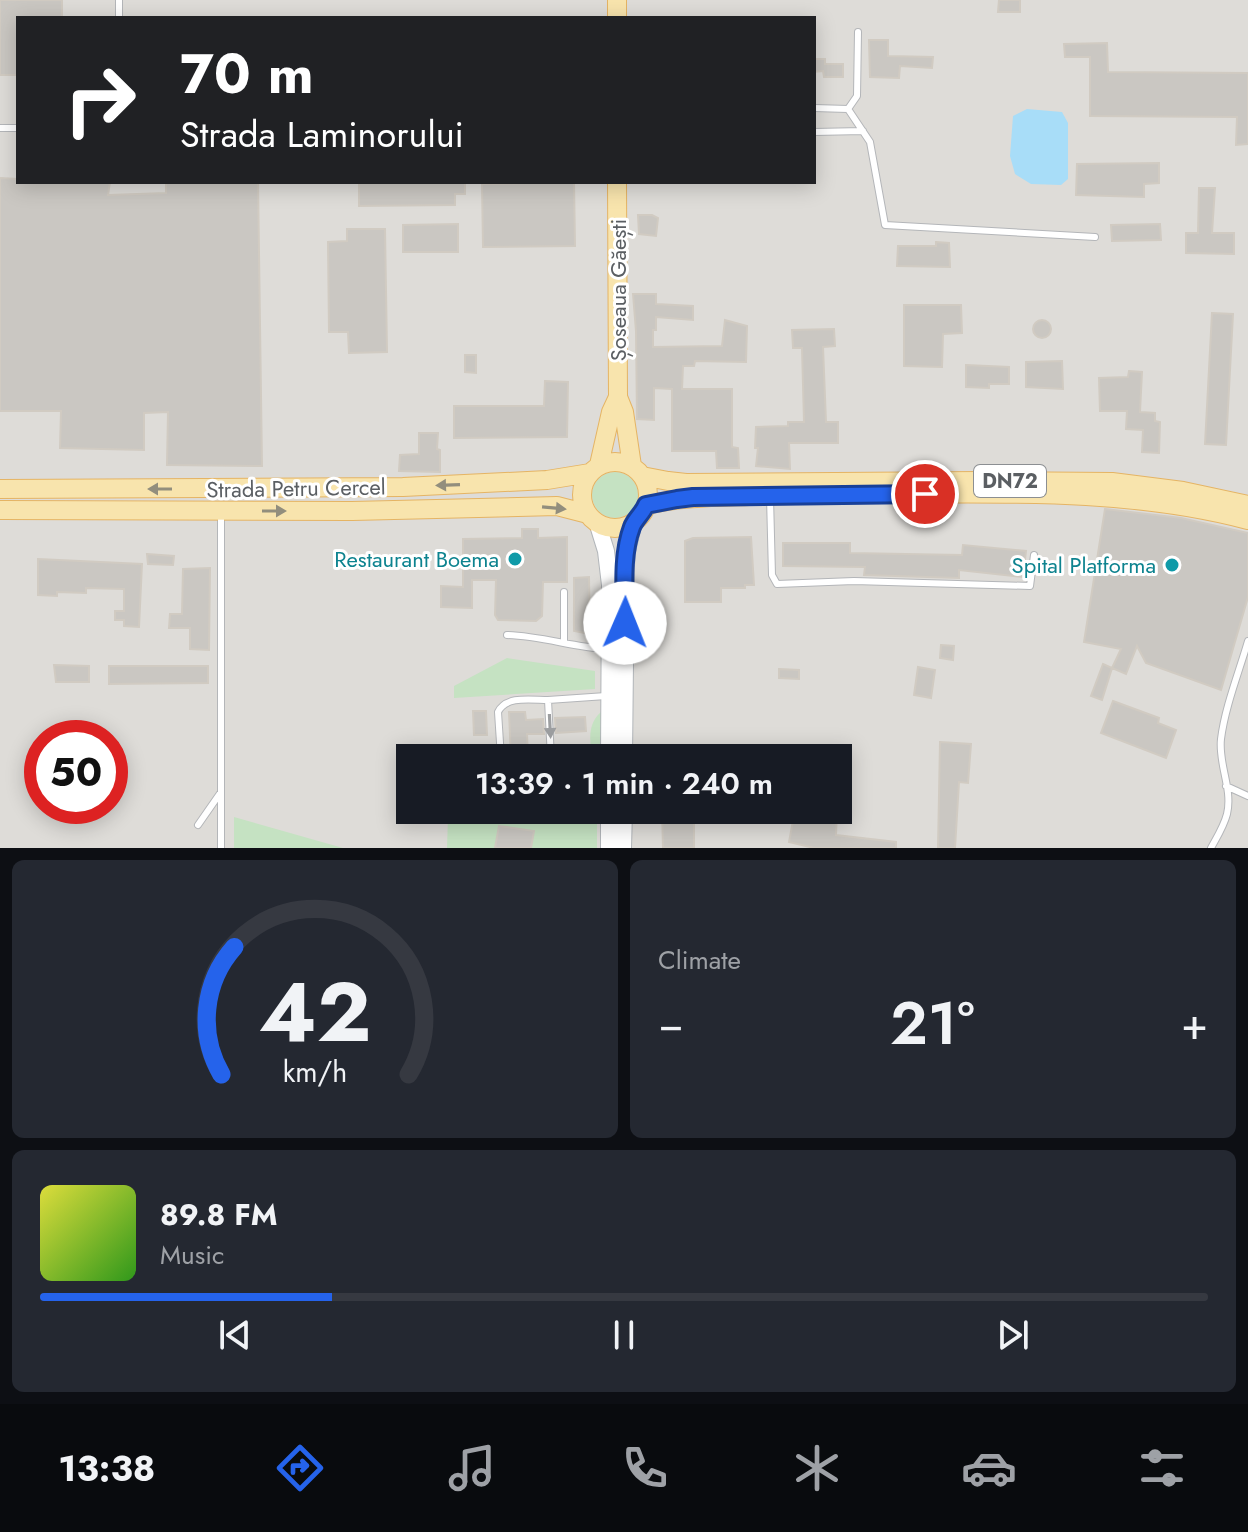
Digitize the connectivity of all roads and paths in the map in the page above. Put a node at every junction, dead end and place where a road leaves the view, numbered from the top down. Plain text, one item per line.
1 (858, 32) dead end
2 (816, 108) edge
3 (848, 109) junction
4 (863, 131) junction
5 (816, 132) edge
6 (617, 184) edge
7 (1095, 237) dead end
8 (618, 397) junction
9 (595, 469) junction
10 (637, 471) junction
11 (770, 488) junction
12 (0, 489) edge
13 (646, 505) junction
14 (1248, 505) edge
15 (0, 510) edge
16 (221, 511) junction
17 (593, 518) junction
18 (1248, 520) edge
19 (634, 522) junction
20 (1034, 555) dead end
21 (564, 592) dead end
22 (507, 635) dead end
23 (1248, 641) edge
24 (564, 642) junction
25 (610, 650) junction
26 (617, 696) junction
27 (548, 700) junction
28 (500, 744) edge
29 (550, 744) edge
30 (611, 744) edge
31 (622, 744) edge
32 (1226, 786) junction
33 (221, 792) junction
34 (1248, 796) edge
35 (609, 824) edge
36 (624, 824) edge
37 (198, 825) dead end
38 (221, 848) edge
39 (609, 848) edge
40 (623, 848) edge
41 (1211, 848) edge

1 - 3 lane
2 - 3 lane
3 - 4 lane
4 - 5 lane
4 - 7 lane
6 - 8 main road, Șoseaua Găești
8 - 9 main road
8 - 10 main road
9 - 10 main road, DN72
9 -> 12 main road, Strada Petru Cercel
9 - 17 main road
10 - 11 main road, DN72
10 - 13 main road
11 - 13 main road
11 - 14 main road, DN72
11 - 18 main road
11 - 20 lane
13 - 19 main road
15 - 16 main road, Strada Petru Cercel
16 -> 17 main road, Strada Petru Cercel
16 - 33 lane
17 - 19 main road
17 - 25 main road
19 - 26 main road
21 - 24 lane
22 - 24 lane
23 - 32 lane
24 - 25 lane
25 - 26 main road
26 - 27 lane
26 - 30 main road
26 - 31 main road
27 - 28 lane
27 -> 29 lane
32 - 34 lane
32 - 41 lane
33 - 37 lane
33 - 38 lane
35 - 39 main road
36 - 40 main road

